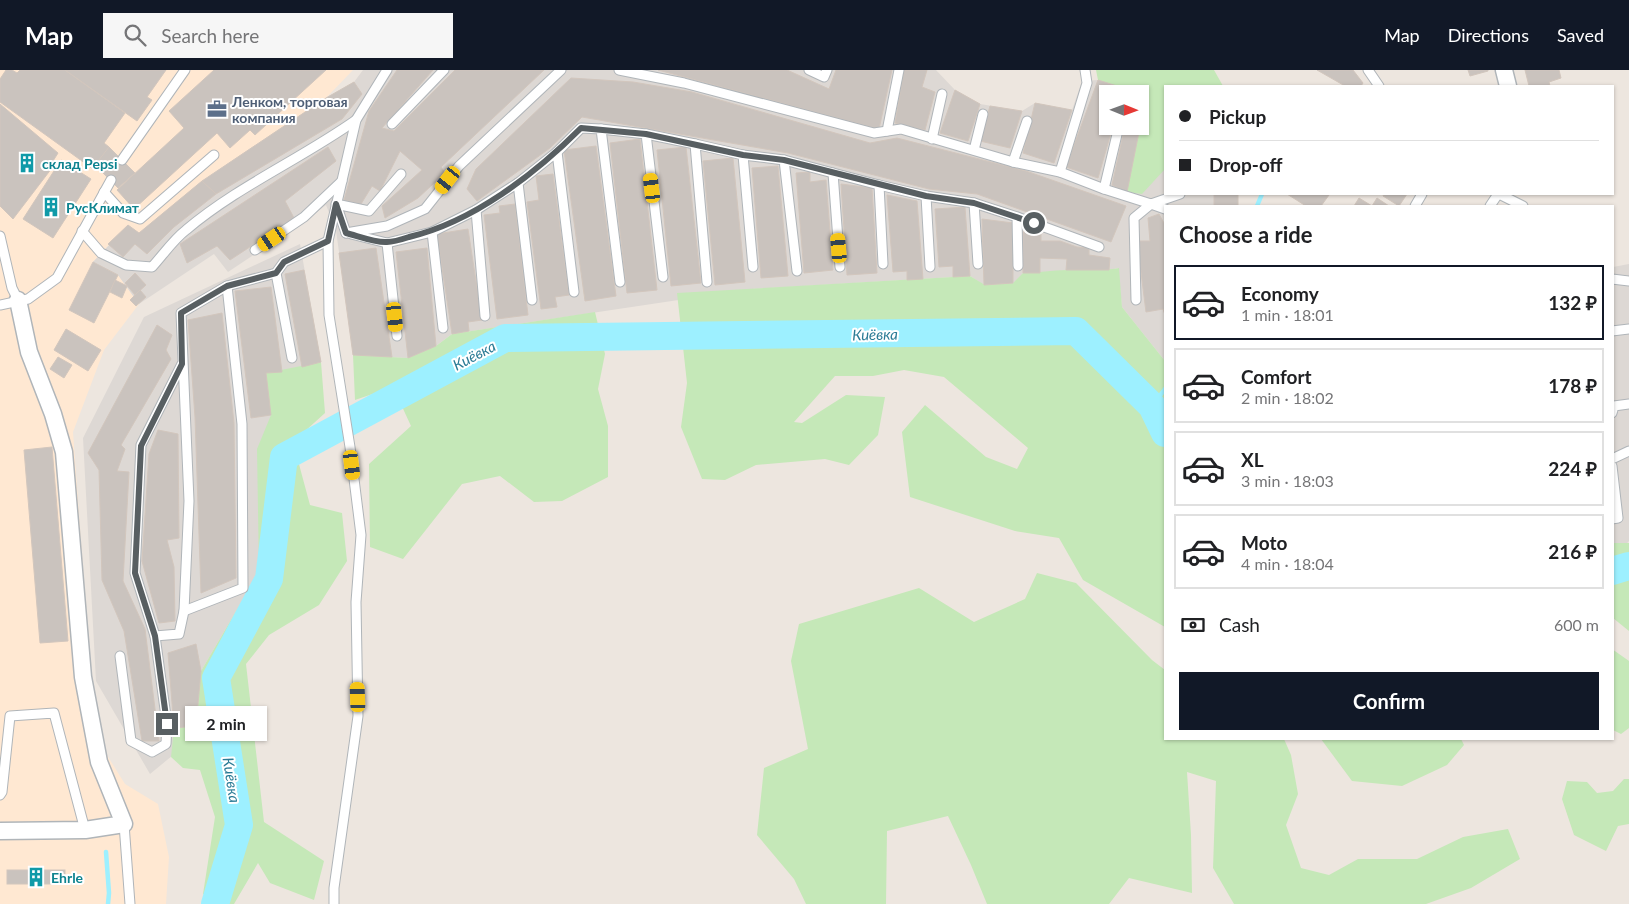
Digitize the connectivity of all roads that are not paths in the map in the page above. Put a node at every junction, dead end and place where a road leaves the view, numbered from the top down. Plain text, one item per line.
1 (185, 70) edge
2 (387, 70) edge
3 (444, 70) edge
4 (562, 70) edge
5 (619, 70) edge
6 (809, 70) edge
7 (827, 70) edge
8 (899, 70) edge
9 (1085, 70) edge
10 (1368, 70) edge
11 (1504, 70) edge
12 (1378, 85) edge
13 (1508, 85) edge
14 (942, 94) dead end
15 (983, 114) dead end
16 (356, 120) junction
17 (1027, 121) dead end
18 (392, 124) dead end
19 (601, 129) junction
20 (887, 131) junction
21 (646, 134) junction
22 (1117, 135) edge
23 (932, 139) junction
24 (695, 144) junction
25 (974, 150) junction
26 (557, 152) junction
27 (214, 155) dead end
28 (743, 155) junction
29 (122, 160) dead end
30 (784, 160) junction
31 (1013, 162) junction
32 (1060, 172) junction
33 (833, 173) junction
34 (401, 174) dead end
35 (111, 180) dead end
36 (342, 181) junction
37 (518, 183) junction
38 (879, 185) junction
39 (1104, 189) junction
40 (104, 192) junction
41 (1177, 195) edge
42 (1501, 195) edge
43 (926, 196) junction
44 (974, 203) junction
45 (336, 204) junction
46 (1151, 204) junction
47 (1521, 205) edge
48 (1164, 209) edge
49 (476, 210) junction
50 (1017, 217) junction
51 (82, 231) junction
52 (432, 232) junction
53 (346, 233) junction
54 (0, 236) edge
55 (328, 241) junction
56 (387, 242) junction
57 (1100, 247) dead end
58 (255, 250) dead end
59 (884, 264) dead end
60 (978, 264) dead end
61 (840, 266) dead end
62 (1018, 266) dead end
63 (753, 267) dead end
64 (930, 268) dead end
65 (797, 271) dead end
66 (276, 273) junction
67 (664, 277) dead end
68 (1614, 279) edge
69 (1629, 280) edge
70 (620, 282) dead end
71 (707, 282) dead end
72 (227, 286) junction
73 (574, 292) dead end
74 (18, 300) junction
75 (532, 300) dead end
76 (1136, 300) dead end
77 (0, 305) edge
78 (486, 316) dead end
79 (443, 328) dead end
80 (1629, 329) edge
81 (1614, 331) edge
82 (397, 336) dead end
83 (292, 358) dead end
84 (182, 364) junction
85 (1629, 404) edge
86 (1614, 407) edge
87 (1629, 451) edge
88 (1614, 458) edge
89 (1614, 480) edge
90 (1614, 519) edge
91 (184, 611) junction
92 (155, 636) junction
93 (120, 656) dead end
94 (0, 795) edge
95 (124, 824) junction
96 (85, 830) junction
97 (0, 831) edge
98 (130, 904) edge
99 (334, 904) edge

1 - 29 lane
2 - 16 lane
3 - 18 lane
4 - 53 lane
5 - 20 lane
6 - 7 lane
8 - 20 lane
9 - 32 lane
10 - 12 lane
11 - 13 street
14 - 23 lane
15 - 25 lane
16 - 36 lane
16 - 51 lane
17 - 31 lane
19 - 21 lane
19 - 26 lane
19 - 70 lane
20 - 23 lane
21 - 24 lane
21 - 67 lane
22 - 39 lane
23 - 25 lane
24 - 28 lane
24 - 71 lane
25 - 31 lane
26 - 37 lane
26 - 73 lane
27 - 40 lane
28 - 30 lane
28 - 63 lane
30 - 33 lane
30 - 65 lane
31 - 32 lane
32 - 39 lane
33 - 38 lane
33 - 61 lane
34 - 45 lane
35 - 40 lane
36 - 45 lane
36 - 58 lane
37 - 49 lane
37 - 75 lane
38 - 43 lane
38 - 59 lane
39 - 46 lane
40 - 51 lane
41 - 46 lane
42 - 47 lane
43 - 44 lane
43 - 64 lane
44 - 50 lane
44 - 60 lane
45 - 53 lane
45 - 55 lane
46 - 48 lane
46 - 76 lane
49 - 52 lane
49 - 78 lane
50 - 57 lane
50 - 62 lane
51 - 74 lane
52 - 56 lane
52 - 79 lane
53 - 56 lane
54 - 74 lane
55 - 66 lane
55 - 99 lane
56 - 82 lane
66 - 72 lane
66 - 83 lane
68 - 69 lane
72 - 84 lane
72 - 91 lane
74 - 77 lane
74 - 95 street
80 - 81 lane
84 - 91 lane
84 - 92 lane
85 - 86 lane
87 - 88 lane
89 - 90 lane
91 - 92 lane
92 - 93 lane
94 - 96 lane
95 - 96 street
95 - 98 lane
96 - 97 street

